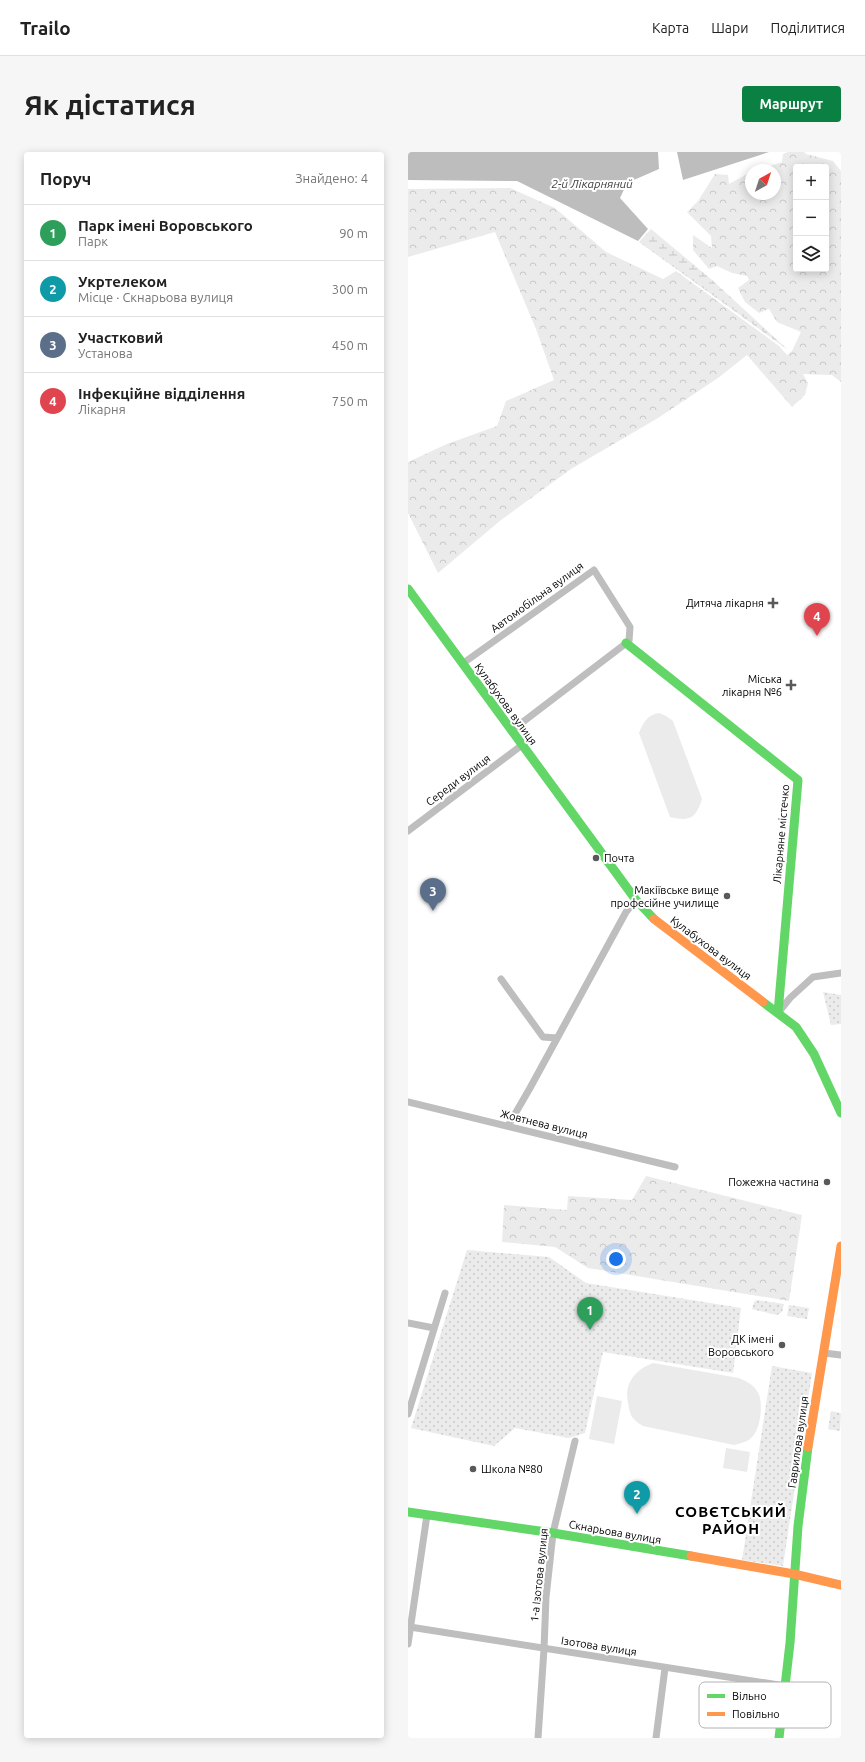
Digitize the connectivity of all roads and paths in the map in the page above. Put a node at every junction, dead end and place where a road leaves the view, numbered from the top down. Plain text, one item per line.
1 (408, 589) edge
2 (626, 643) junction
3 (462, 664) junction
4 (511, 731) junction
5 (522, 745) junction
6 (408, 831) edge
7 (636, 900) junction
8 (841, 973) edge
9 (501, 980) dead end
10 (778, 1013) junction
11 (557, 1038) junction
12 (408, 1102) edge
13 (841, 1113) edge
14 (508, 1126) junction
15 (674, 1167) dead end
16 (841, 1246) edge
17 (445, 1293) dead end
18 (408, 1323) edge
19 (434, 1328) junction
20 (824, 1353) junction
21 (841, 1355) edge
22 (410, 1398) edge
23 (408, 1414) edge
24 (575, 1441) dead end
25 (408, 1512) edge
26 (427, 1515) junction
27 (554, 1533) junction
28 (794, 1574) junction
29 (841, 1585) edge
30 (410, 1627) junction
31 (408, 1644) edge
32 (544, 1648) junction
33 (665, 1668) junction
34 (758, 1682) edge
35 (785, 1682) edge
36 (780, 1728) edge
37 (538, 1738) edge
38 (656, 1738) edge
39 (779, 1738) edge

1 - 3 street, Кулабухова вулиця
2 - 3 street, Автомобільна вулиця
2 - 4 street
2 - 10 street, Лікарняне містечко
3 - 4 street, Кулабухова вулиця
4 - 5 street, Кулабухова вулиця
5 - 6 street, Середи вулиця
5 - 7 street, Кулабухова вулиця
7 - 10 street, Кулабухова вулиця
7 - 11 street
8 - 10 street
9 - 11 street
10 - 13 street, Кулабухова вулиця
11 - 14 street
12 - 14 street, Жовтнева вулиця
14 - 15 street, Жовтнева вулиця
16 - 20 street, Гаврилова вулиця
17 - 19 street
18 - 19 street
19 - 22 street
20 - 21 street
20 - 28 street, Гаврилова вулиця
22 - 23 street
24 - 27 street, 1-а Ізотова вулиця
25 - 26 street, Скнарьова вулиця
26 - 27 street, Скнарьова вулиця
26 - 30 street
27 - 28 street, Скнарьова вулиця
27 - 32 street, 1-а Ізотова вулиця
28 - 29 street, Скнарьова вулиця
28 - 35 street, Гаврилова вулиця
30 - 31 street
30 - 32 street, Ізотова вулиця
32 - 33 street, Ізотова вулиця
32 - 37 street, 1-а Ізотова вулиця
33 - 34 street, Ізотова вулиця
33 - 38 street
36 - 39 street, Гаврилова вулиця

